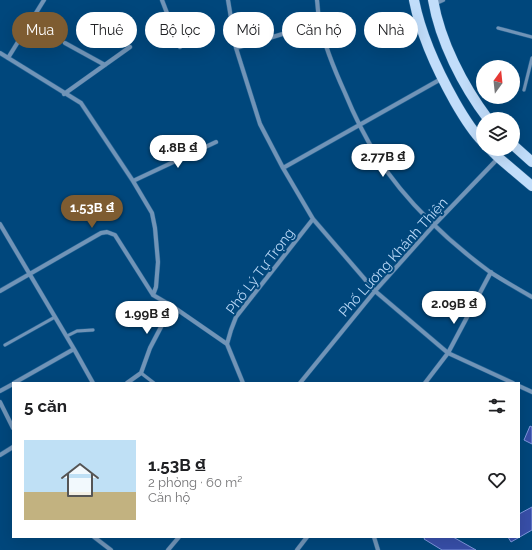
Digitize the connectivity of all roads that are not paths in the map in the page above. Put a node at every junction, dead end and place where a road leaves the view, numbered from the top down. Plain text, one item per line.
1 (44, 0) edge
2 (162, 0) edge
3 (228, 0) edge
4 (317, 0) edge
5 (414, 0) edge
6 (436, 1) edge
7 (167, 12) edge
8 (230, 12) edge
9 (318, 12) edge
10 (498, 28) dead end
11 (532, 37) edge
12 (68, 45) edge
13 (129, 48) edge
14 (236, 48) edge
15 (327, 48) edge
16 (0, 53) edge
17 (8, 58) junction
18 (532, 58) edge
19 (105, 65) junction
20 (442, 78) junction
21 (524, 90) dead end
22 (64, 94) junction
23 (483, 112) edge
24 (359, 126) junction
25 (476, 133) edge
26 (216, 142) dead end
27 (520, 151) edge
28 (499, 158) joint
29 (532, 162) edge
30 (283, 168) junction
31 (132, 181) junction
32 (532, 186) edge
33 (313, 219) junction
34 (0, 224) edge
35 (434, 225) junction
36 (491, 272) junction
37 (30, 274) junction
38 (0, 291) edge
39 (375, 291) junction
40 (153, 296) junction
41 (532, 297) edge
42 (172, 306) junction
43 (55, 317) junction
44 (93, 330) dead end
45 (67, 336) junction
46 (227, 344) junction
47 (5, 345) dead end
48 (74, 349) junction
49 (448, 353) junction
50 (141, 373) junction
51 (16, 382) edge
52 (92, 382) edge
53 (128, 382) edge
54 (153, 382) edge
55 (242, 382) edge
56 (301, 382) edge
57 (426, 382) edge
58 (510, 382) edge
59 (12, 384) edge
60 (520, 386) edge
61 (0, 391) edge
62 (532, 392) edge
63 (0, 402) edge
64 (12, 426) edge
65 (12, 449) edge
66 (0, 455) edge
67 (95, 538) edge
68 (178, 538) edge
69 (306, 538) edge
70 (374, 538) edge
71 (111, 550) edge
72 (168, 550) edge
73 (297, 550) edge
74 (378, 550) edge

1 - 17 street
2 - 7 street
3 - 8 street
4 - 9 street
5 - 20 main road
6 - 23 main road
10 - 11 lane
12 - 19 street
13 - 19 street
14 - 30 street
15 - 24 street
16 - 17 street
17 - 22 street
18 - 21 lane
19 - 22 street
20 - 24 street
20 - 25 main road
22 - 31 street
24 - 30 street
24 - 35 street
26 - 31 street
27 - 29 main road
28 - 32 main road
28 - 35 street, Phố Lương Khánh Thiện
30 - 33 street
31 - 40 street
33 - 39 street
33 - 46 street, Phố Lý Tự Trọng
34 - 37 street
35 - 36 street
35 - 39 street, Phố Lương Khánh Thiện
36 - 41 street
36 - 49 street
37 - 38 street
37 - 40 street
37 - 43 street
39 - 49 street
39 - 56 street, Phố Lương Khánh Thiện
40 - 42 street
42 - 46 street
42 - 50 street
43 - 45 street
43 - 47 lane
44 - 45 lane
45 - 48 street
46 - 55 street
48 - 51 street
48 - 52 street
49 - 57 street
49 - 58 street
50 - 53 street
50 - 54 lane
59 - 61 street
60 - 62 street
63 - 64 street
65 - 66 street
67 - 71 street
68 - 72 street
69 - 73 street
70 - 74 street

